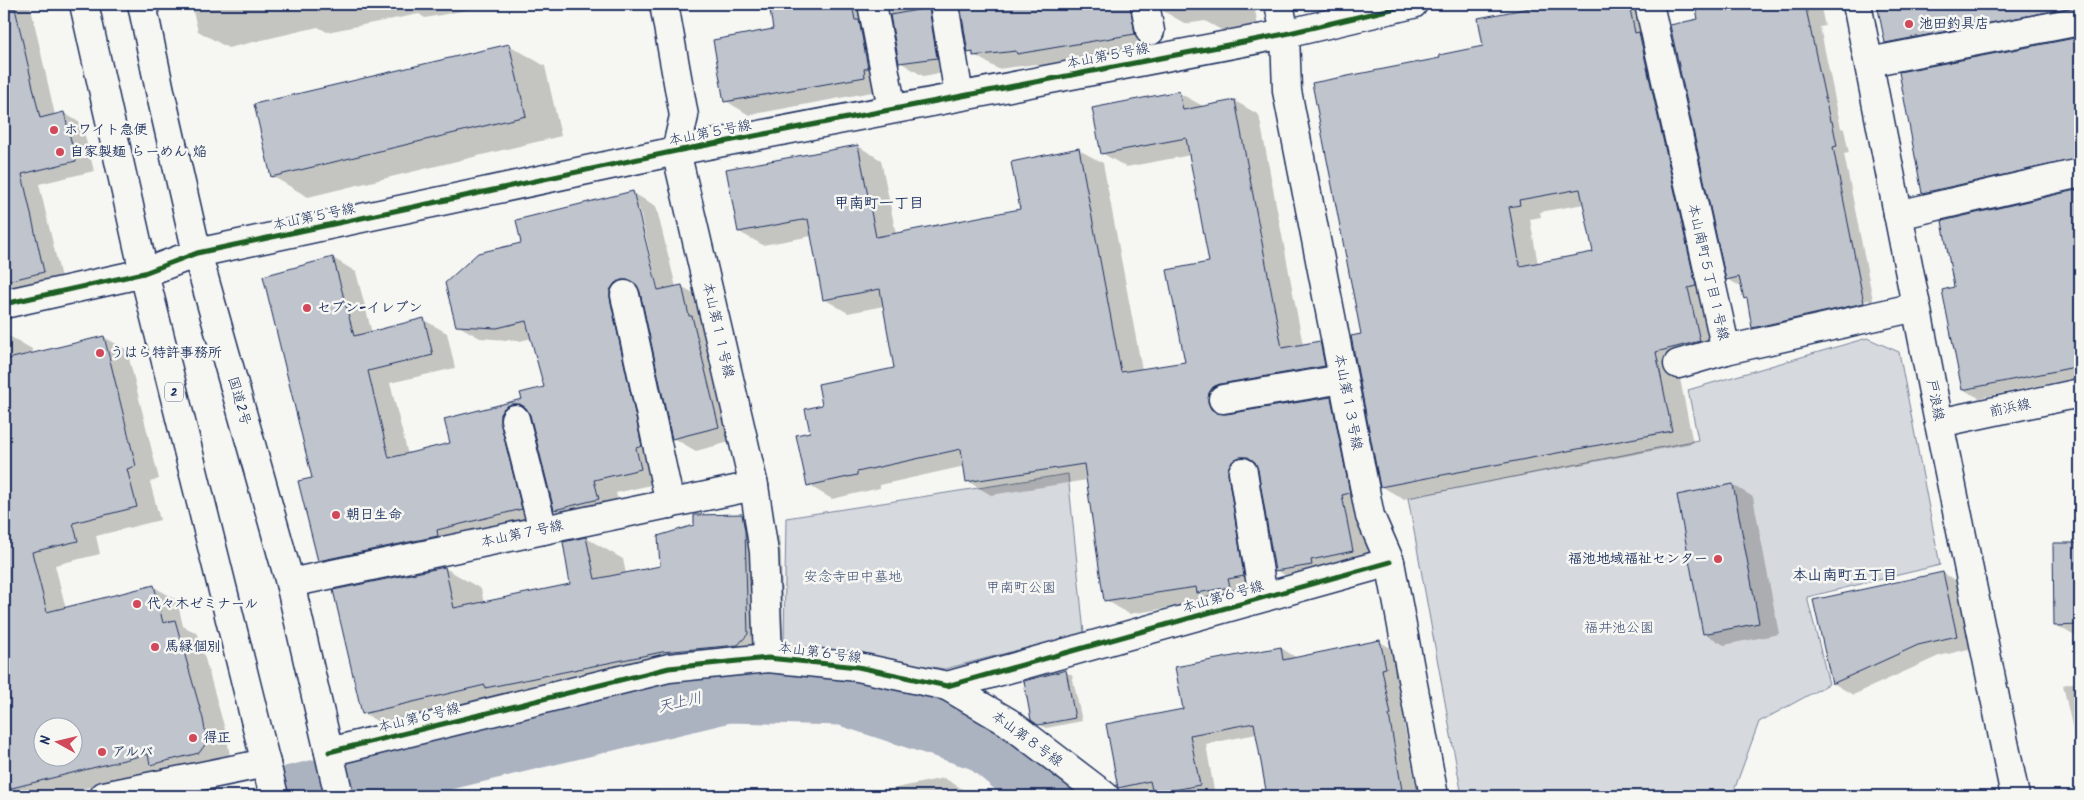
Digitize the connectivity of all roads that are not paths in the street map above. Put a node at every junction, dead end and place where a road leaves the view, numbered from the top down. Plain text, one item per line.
1 (84, 4) edge
2 (142, 4) edge
3 (664, 4) edge
4 (872, 4) edge
5 (944, 4) edge
6 (1145, 4) edge
7 (1279, 4) edge
8 (1413, 4) edge
9 (1649, 4) edge
10 (1857, 4) edge
11 (2080, 21) edge
12 (1150, 31) dead end
13 (1285, 34) junction
14 (1869, 62) junction
15 (959, 96) junction
16 (892, 109) junction
17 (676, 151) junction
18 (2080, 173) edge
19 (1898, 215) junction
20 (197, 254) junction
21 (144, 272) junction
22 (625, 295) dead end
23 (4, 304) edge
24 (1916, 307) junction
25 (1726, 350) junction
26 (1678, 364) dead end
27 (1343, 379) junction
28 (2080, 392) edge
29 (1223, 399) dead end
30 (515, 419) dead end
31 (1939, 422) junction
32 (1243, 472) dead end
33 (754, 486) junction
34 (670, 504) junction
35 (543, 530) junction
36 (1390, 562) junction
37 (290, 583) junction
38 (1263, 597) junction
39 (768, 658) junction
40 (947, 686) junction
41 (331, 758) junction
42 (270, 779) edge
43 (104, 796) edge
44 (339, 796) edge
45 (1105, 796) edge
46 (1434, 796) edge
47 (2015, 796) edge

1 - 21 main road, 2
2 - 20 main road, 国道2号
3 - 17 main road, 本山第１１号線
4 - 16 main road
5 - 15 main road
6 - 12 main road
7 - 13 main road, 本山第１３号線
8 - 13 main road, 本山第５号線
9 - 25 main road, 本山南町５丁目１号線
10 - 14 main road, 戸浪線
11 - 14 main road
13 - 15 main road, 本山第５号線
13 - 27 main road, 本山第１３号線
14 - 19 main road, 戸浪線
15 - 16 main road, 本山第５号線
16 - 17 main road, 本山第５号線
17 - 20 main road, 本山第５号線
17 - 33 main road, 本山第１１号線
18 - 19 main road
19 - 24 main road, 戸浪線
20 - 21 main road, 本山第５号線
20 - 37 main road, 国道2号
21 - 23 main road, 本山第５号線
21 - 42 main road, 2
22 - 34 main road
24 - 25 main road, 本山南町５丁目１号線
24 - 31 main road, 戸浪線
25 - 26 main road
27 - 29 main road
27 - 36 main road, 本山第１３号線
28 - 31 main road, 前浜線
30 - 35 main road
31 - 47 main road, 戸浪線
32 - 38 main road
33 - 34 main road, 本山第７号線
33 - 39 main road, 本山第１１号線
34 - 35 main road, 本山第７号線
35 - 37 main road, 本山第７号線
36 - 38 main road, 本山第６号線
36 - 46 main road, 本山第１３号線
37 - 41 main road, 国道2号
38 - 40 main road, 本山第６号線
39 - 40 main road, 本山第６号線
39 - 41 main road, 本山第６号線
40 - 45 main road, 本山第８号線
41 - 44 main road, 国道2号
42 - 43 main road

